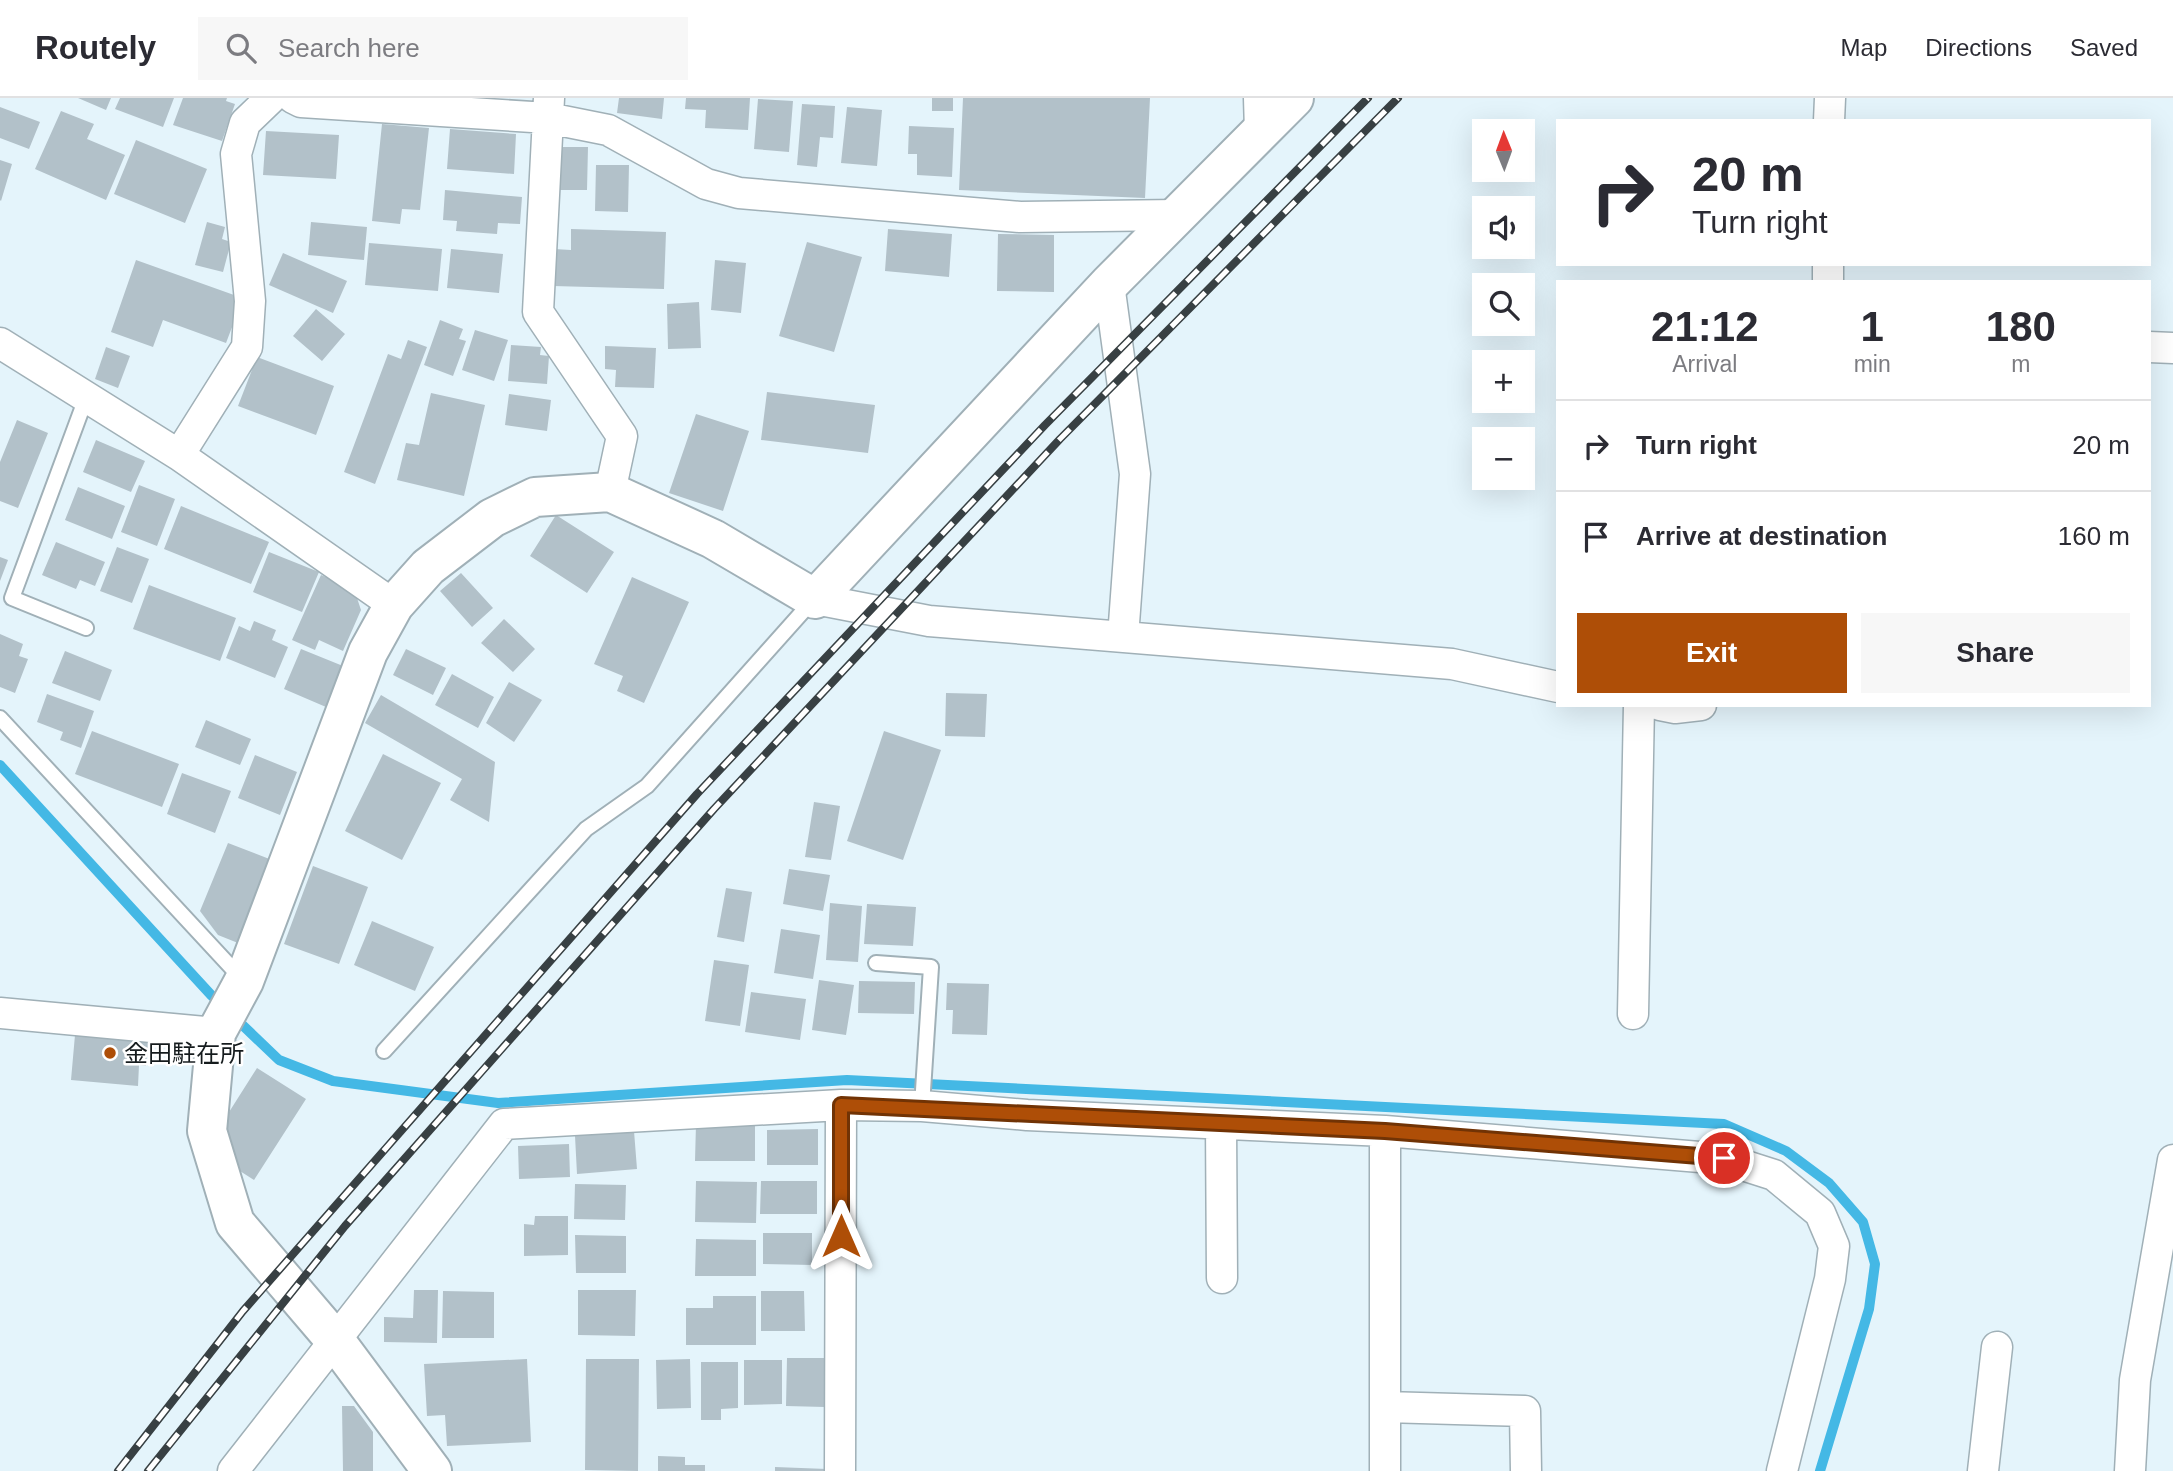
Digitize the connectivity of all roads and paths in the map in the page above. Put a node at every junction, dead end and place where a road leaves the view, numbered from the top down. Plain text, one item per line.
1 (271, 98) edge
2 (293, 98) edge
3 (1294, 98) edge
4 (1830, 98) edge
5 (548, 108) edge
6 (1260, 115) edge
7 (1829, 119) edge
8 (1178, 215) junction
9 (1109, 284) junction
10 (0, 343) edge
11 (2151, 348) edge
12 (2173, 348) edge
13 (86, 398) junction
14 (179, 455) junction
15 (610, 492) junction
16 (815, 599) junction
17 (394, 605) junction
18 (86, 628) dead end
19 (1124, 637) junction
20 (1556, 687) edge
21 (1639, 707) edge
22 (0, 718) edge
23 (876, 963) dead end
24 (244, 981) junction
25 (0, 1013) edge
26 (1633, 1014) dead end
27 (216, 1033) junction
28 (384, 1051) dead end
29 (841, 1105) junction
30 (922, 1106) junction
31 (1221, 1124) junction
32 (1385, 1131) junction
33 (2173, 1160) edge
34 (1222, 1278) dead end
35 (334, 1339) junction
36 (1997, 1347) dead end
37 (1385, 1407) junction
38 (233, 1471) edge
39 (432, 1471) edge
40 (840, 1471) edge
41 (1385, 1471) edge
42 (1526, 1471) edge
43 (1782, 1471) edge
44 (1983, 1471) edge
45 (2130, 1471) edge

1 - 14 street
2 - 5 street
3 - 6 street
4 - 7 street
5 - 8 street
5 - 15 street
6 - 8 street
8 - 9 street
9 - 16 street
9 - 19 street
10 - 13 street
11 - 12 street
13 - 14 street
13 - 18 lane
14 - 17 street
15 - 16 street
15 - 17 street
16 - 19 street
16 - 28 lane
17 - 24 street
19 - 20 street
21 - 26 street
22 - 24 lane
23 - 30 lane
24 - 27 street
25 - 27 street
27 - 35 street
29 - 30 street
29 - 35 street
29 - 40 street
30 - 31 street
31 - 32 street
31 - 34 street
32 - 37 street
32 - 43 street
33 - 45 street
35 - 38 street
35 - 39 street
36 - 44 street
37 - 41 street
37 - 42 street

